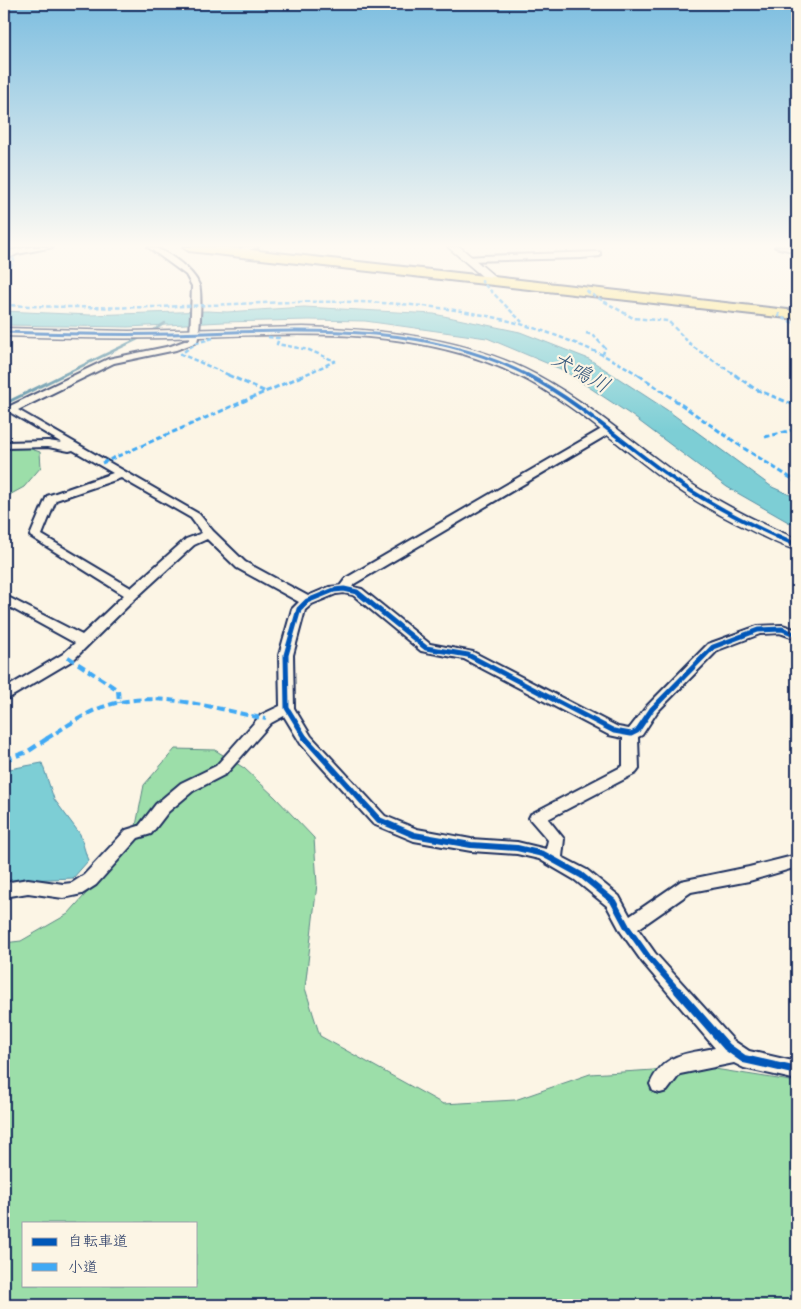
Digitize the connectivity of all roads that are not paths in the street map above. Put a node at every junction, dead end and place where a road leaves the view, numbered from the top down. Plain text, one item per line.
1 (196, 308) edge
2 (737, 308) edge
3 (797, 315) edge
4 (4, 332) edge
5 (195, 333) junction
6 (613, 431) junction
7 (4, 445) edge
8 (80, 449) junction
9 (122, 474) junction
10 (209, 534) junction
11 (797, 545) edge
12 (344, 589) junction
13 (132, 594) junction
14 (4, 600) edge
15 (307, 601) junction
16 (797, 635) edge
17 (84, 642) junction
18 (4, 695) edge
19 (286, 708) junction
20 (630, 734) junction
21 (553, 860) junction
22 (797, 861) edge
23 (4, 890) edge
24 (627, 927) junction
25 (738, 1054) junction
26 (797, 1071) edge
27 (660, 1084) dead end

1 - 5 street
2 - 3 main road
4 - 5 street
5 - 6 street
5 - 8 street
6 - 11 street
6 - 12 street
7 - 8 street
8 - 9 street
9 - 10 street
9 - 13 street
10 - 13 street
10 - 15 street
12 - 15 street
12 - 20 street
13 - 17 street
14 - 17 street
15 - 19 street
16 - 20 street
17 - 18 street
19 - 21 street
19 - 23 street
20 - 21 street
21 - 24 street
22 - 24 street
24 - 25 street
25 - 26 street
25 - 27 street

